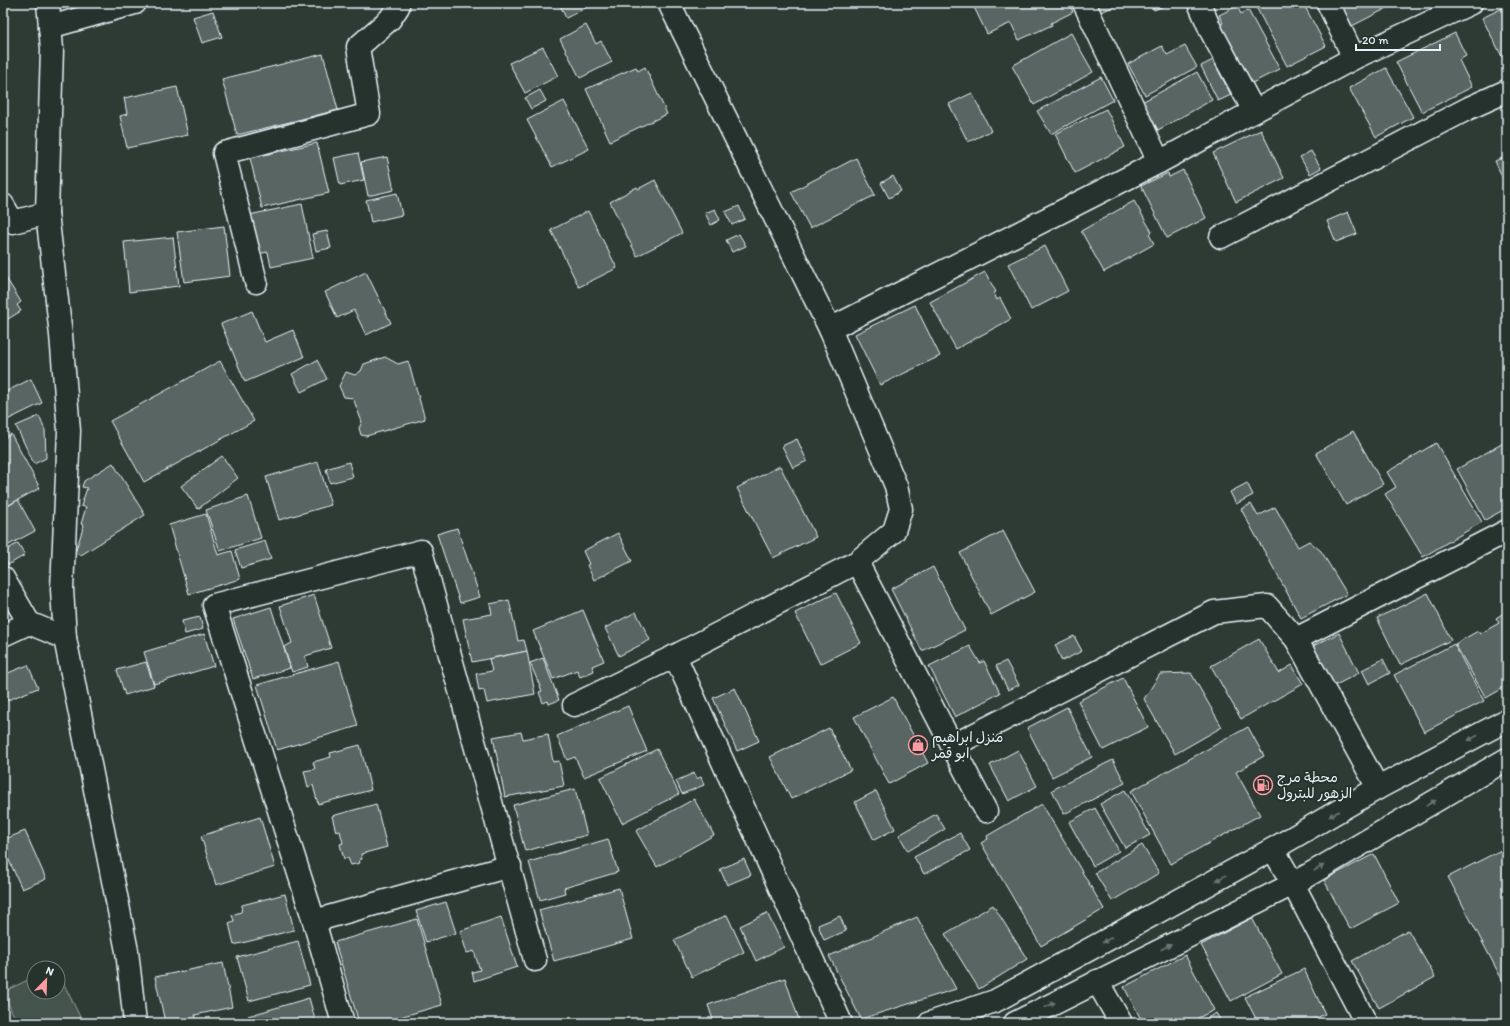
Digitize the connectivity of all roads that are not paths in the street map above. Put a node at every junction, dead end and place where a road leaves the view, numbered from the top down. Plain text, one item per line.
1 (48, 3) edge
2 (135, 3) edge
3 (397, 3) edge
4 (669, 3) edge
5 (1084, 3) edge
6 (1199, 3) edge
7 (1328, 3) edge
8 (1471, 3) edge
9 (50, 27) junction
10 (1354, 58) junction
11 (1507, 91) edge
12 (1254, 111) junction
13 (1159, 162) junction
14 (3, 205) edge
15 (47, 213) junction
16 (1221, 236) dead end
17 (256, 282) dead end
18 (830, 328) junction
19 (1507, 531) edge
20 (857, 562) junction
21 (3, 578) edge
22 (29, 623) junction
23 (3, 635) edge
24 (65, 638) junction
25 (1296, 639) junction
26 (675, 656) junction
27 (574, 705) dead end
28 (1507, 720) edge
29 (952, 746) junction
30 (1507, 759) edge
31 (1378, 788) junction
32 (986, 811) dead end
33 (1273, 849) junction
34 (510, 866) junction
35 (1293, 884) junction
36 (314, 921) junction
37 (535, 960) dead end
38 (1097, 981) junction
39 (136, 1023) edge
40 (343, 1023) edge
41 (841, 1023) edge
42 (930, 1023) edge
43 (1015, 1023) edge
44 (1121, 1023) edge
45 (1366, 1023) edge

1 - 9 street
2 - 9 street
3 - 17 street
4 - 18 street
5 - 13 street
6 - 12 street
7 - 10 street
8 - 10 street
9 - 15 street
10 - 12 street
11 - 16 street
12 - 13 street
13 - 18 street
14 - 15 street
15 - 24 street
18 - 20 street
19 - 25 street
20 - 26 street
20 - 29 street
21 - 22 street
22 - 23 street
22 - 24 street
24 - 39 street
25 - 29 street
25 - 31 street
26 - 27 street
26 - 41 street
28 -> 31 street
29 - 32 street
35 -> 30 street
31 -> 33 street
33 - 35 street
33 -> 42 street
34 - 36 street
34 - 36 street
34 - 37 street
38 -> 35 street
35 - 45 street
36 - 40 street
43 -> 38 street
38 - 44 street

